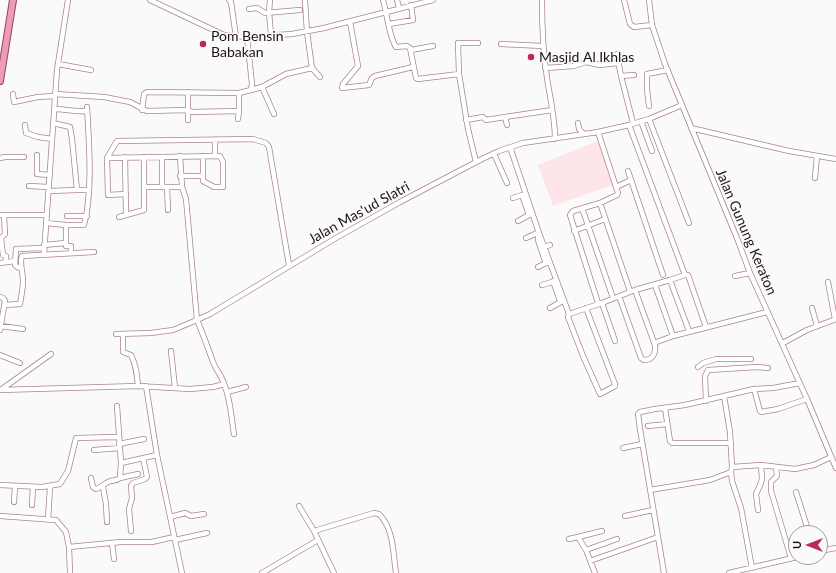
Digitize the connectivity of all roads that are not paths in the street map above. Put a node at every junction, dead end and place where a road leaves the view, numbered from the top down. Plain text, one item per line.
1 (13, 0) edge
2 (68, 0) edge
3 (150, 0) edge
4 (229, 0) edge
5 (270, 0) edge
6 (305, 0) edge
7 (383, 0) edge
8 (397, 0) edge
9 (433, 0) edge
10 (542, 0) edge
11 (624, 0) edge
12 (649, 0) edge
13 (160, 2) edge
14 (411, 5) junction
15 (399, 8) junction
16 (250, 10) dead end
17 (300, 10) dead end
18 (269, 12) junction
19 (387, 12) junction
20 (350, 22) junction
21 (389, 24) junction
22 (652, 26) junction
23 (307, 32) junction
24 (271, 35) junction
25 (236, 37) junction
26 (248, 37) junction
27 (478, 43) dead end
28 (501, 44) dead end
29 (434, 46) dead end
30 (543, 46) junction
31 (411, 50) junction
32 (617, 54) dead end
33 (618, 63) junction
34 (58, 64) junction
35 (413, 67) junction
36 (312, 68) junction
37 (545, 68) junction
38 (91, 70) dead end
39 (668, 70) junction
40 (459, 74) junction
41 (634, 75) dead end
42 (621, 76) junction
43 (320, 77) dead end
44 (0, 81) edge
45 (262, 87) junction
46 (251, 90) junction
47 (188, 92) junction
48 (239, 93) junction
49 (13, 94) dead end
50 (55, 95) junction
51 (682, 105) junction
52 (649, 106) dead end
53 (54, 109) junction
54 (142, 110) junction
55 (188, 110) junction
56 (552, 110) junction
57 (238, 111) junction
58 (274, 114) dead end
59 (505, 117) junction
60 (238, 119) dead end
61 (650, 119) junction
62 (188, 120) dead end
63 (466, 120) junction
64 (641, 121) junction
65 (53, 123) junction
66 (578, 123) dead end
67 (631, 124) junction
68 (25, 125) dead end
69 (507, 125) dead end
70 (691, 128) junction
71 (598, 132) junction
72 (584, 134) junction
73 (52, 139) junction
74 (556, 139) junction
75 (215, 140) junction
76 (510, 147) junction
77 (652, 151) dead end
78 (494, 154) junction
79 (37, 155) dead end
80 (180, 156) junction
81 (203, 156) junction
82 (215, 156) junction
83 (817, 156) junction
84 (24, 157) dead end
85 (144, 157) junction
86 (162, 157) junction
87 (0, 158) edge
88 (107, 158) junction
89 (126, 158) junction
90 (836, 159) edge
91 (476, 162) junction
92 (628, 171) dead end
93 (50, 176) junction
94 (180, 176) junction
95 (202, 176) junction
96 (815, 178) dead end
97 (631, 180) junction
98 (507, 183) dead end
99 (29, 186) dead end
100 (144, 187) junction
101 (165, 187) junction
102 (616, 187) junction
103 (49, 189) junction
104 (182, 189) junction
105 (77, 190) junction
106 (89, 190) junction
107 (126, 194) junction
108 (524, 195) junction
109 (513, 198) dead end
110 (600, 203) junction
111 (582, 208) junction
112 (168, 210) dead end
113 (2, 215) edge
114 (47, 215) junction
115 (126, 215) junction
116 (531, 215) junction
117 (67, 216) dead end
118 (87, 216) junction
119 (119, 217) dead end
120 (605, 219) junction
121 (518, 221) dead end
122 (46, 223) junction
123 (689, 223) dead end
124 (66, 225) junction
125 (588, 226) junction
126 (574, 231) junction
127 (538, 233) junction
128 (526, 238) dead end
129 (66, 243) junction
130 (550, 244) dead end
131 (44, 247) junction
132 (544, 247) junction
133 (94, 252) dead end
134 (71, 253) junction
135 (44, 254) junction
136 (15, 261) junction
137 (6, 262) junction
138 (0, 263) edge
139 (548, 263) junction
140 (289, 265) junction
141 (538, 267) dead end
142 (22, 271) junction
143 (750, 273) junction
144 (663, 275) dead end
145 (685, 275) junction
146 (735, 276) dead end
147 (670, 280) junction
148 (555, 281) junction
149 (828, 282) dead end
150 (542, 285) dead end
151 (655, 285) junction
152 (632, 290) junction
153 (0, 297) edge
154 (616, 297) junction
155 (562, 301) junction
156 (600, 303) junction
157 (4, 305) junction
158 (550, 308) dead end
159 (586, 308) junction
160 (812, 308) dead end
161 (767, 312) junction
162 (569, 314) junction
163 (835, 319) edge
164 (197, 320) junction
165 (817, 326) junction
166 (706, 327) junction
167 (0, 328) edge
168 (23, 329) dead end
169 (689, 332) junction
170 (116, 334) dead end
171 (123, 334) junction
172 (673, 336) junction
173 (615, 341) dead end
174 (654, 343) junction
175 (783, 343) junction
176 (171, 351) dead end
177 (51, 354) dead end
178 (0, 355) edge
179 (751, 360) dead end
180 (707, 362) junction
181 (20, 363) dead end
182 (698, 367) dead end
183 (768, 368) dead end
184 (708, 370) junction
185 (800, 383) junction
186 (224, 384) junction
187 (138, 386) junction
188 (146, 386) junction
189 (246, 387) dead end
190 (175, 388) junction
191 (754, 389) junction
192 (1, 390) edge
193 (227, 392) junction
194 (724, 396) junction
195 (808, 399) junction
196 (706, 401) junction
197 (116, 406) dead end
198 (666, 408) junction
199 (667, 424) junction
200 (648, 426) dead end
201 (234, 434) dead end
202 (118, 437) junction
203 (144, 439) dead end
204 (731, 443) junction
205 (642, 444) junction
206 (119, 446) junction
207 (623, 448) dead end
208 (94, 450) dead end
209 (157, 455) junction
210 (831, 457) junction
211 (143, 458) junction
212 (121, 462) junction
213 (761, 465) junction
214 (732, 466) junction
215 (776, 466) junction
216 (836, 468) edge
217 (731, 472) junction
218 (138, 474) dead end
219 (91, 478) dead end
220 (120, 478) junction
221 (0, 485) edge
222 (15, 486) junction
223 (33, 487) junction
224 (50, 487) junction
225 (103, 487) junction
226 (650, 490) junction
227 (796, 492) dead end
228 (14, 502) dead end
229 (32, 505) dead end
230 (299, 506) dead end
231 (653, 510) junction
232 (758, 510) dead end
233 (204, 514) dead end
234 (0, 516) edge
235 (625, 516) dead end
236 (170, 517) junction
237 (48, 520) junction
238 (107, 522) dead end
239 (806, 525) edge
240 (602, 530) dead end
241 (131, 531) dead end
242 (314, 532) junction
243 (207, 533) dead end
244 (578, 537) junction
245 (658, 537) junction
246 (174, 538) junction
247 (569, 539) dead end
248 (318, 540) junction
249 (617, 540) dead end
250 (112, 543) junction
251 (69, 547) junction
252 (788, 548) edge
253 (586, 550) junction
254 (114, 559) dead end
255 (788, 559) edge
256 (590, 561) junction
257 (752, 568) junction
258 (265, 572) edge
259 (70, 573) edge
260 (182, 573) edge
261 (334, 573) edge
262 (396, 573) edge
263 (595, 573) edge
264 (664, 573) edge
265 (729, 573) edge

1 - 44 main road
2 - 34 street
3 - 13 street
4 - 25 street
5 - 18 street
6 - 23 street
7 - 19 street
8 - 15 street
9 - 14 street
10 - 30 street
11 - 22 street
12 - 22 street, Jalan Gunung Keraton
13 - 25 street
14 - 15 street
14 - 21 street
15 - 19 street
16 - 18 street
17 - 18 street
18 - 24 street
19 - 20 street
19 - 21 street
20 - 23 street
20 - 35 street
21 - 31 street
22 - 39 street, Jalan Gunung Keraton
23 - 24 street
23 - 36 street
24 - 26 street
25 - 26 street
26 - 46 street
27 - 40 street
28 - 30 street
29 - 31 street
30 - 37 street
31 - 35 street
32 - 33 street
33 - 37 street
33 - 42 street
34 - 38 street
34 - 50 street
35 - 40 street
36 - 43 street
36 - 45 street
37 - 56 street
39 - 51 street, Jalan Gunung Keraton
39 - 52 street
40 - 63 street
41 - 42 street
42 - 67 street
45 - 46 street
45 - 58 street
46 - 48 street
47 - 48 street
47 - 54 street
47 - 55 street
48 - 57 street
49 - 50 street
50 - 53 street
50 - 54 street
51 - 61 street, Jalan Mas'ud Slatri
51 - 70 street, Jalan Gunung Keraton
53 - 65 street
53 - 106 street
54 - 55 street
55 - 57 street
55 - 62 street
56 - 59 street
56 - 74 street
57 - 60 street
59 - 63 street
59 - 69 street
61 - 64 street, Jalan Mas'ud Slatri
61 - 123 street
63 - 91 street
64 - 67 street, Jalan Mas'ud Slatri
64 - 77 street
65 - 73 street
65 - 105 street
66 - 72 street
67 - 71 street, Jalan Mas'ud Slatri
67 - 145 street
68 - 73 street
70 - 83 street
70 - 143 street, Jalan Gunung Keraton
71 - 72 street, Jalan Mas'ud Slatri
71 - 102 street
72 - 74 street, Jalan Mas'ud Slatri
73 - 93 street
74 - 76 street, Jalan Mas'ud Slatri
75 - 82 street
75 - 88 street
75 - 140 street
76 - 78 street, Jalan Mas'ud Slatri
76 - 108 street
78 - 91 street, Jalan Mas'ud Slatri
78 - 98 street
79 - 93 street
80 - 81 street
80 - 86 street
80 - 94 street
81 - 82 street
81 - 95 street
82 - 95 street
83 - 90 street
83 - 96 street
84 - 87 street
85 - 86 street
85 - 89 street
85 - 100 street
86 - 101 street
88 - 89 street
88 - 107 street
89 - 107 street
91 - 140 street, Jalan Mas'ud Slatri
92 - 97 street
93 - 103 street
94 - 95 street
94 - 104 street
97 - 102 street
97 - 144 street
99 - 103 street
100 - 101 street
100 - 115 street
101 - 104 street
101 - 112 street
102 - 110 street
103 - 105 street
103 - 114 street
104 - 164 street
105 - 106 street
106 - 118 street
107 - 115 street
108 - 109 street
108 - 116 street
110 - 111 street
110 - 120 street
111 - 125 street
111 - 126 street
113 - 114 street
113 - 137 street
114 - 122 street
115 - 119 street
116 - 121 street
116 - 127 street
117 - 118 street
118 - 124 street
120 - 125 street
120 - 152 street
122 - 124 street
122 - 131 street
124 - 129 street
125 - 126 street
125 - 154 street
126 - 156 street
127 - 128 street
127 - 132 street
127 - 139 street
129 - 131 street
129 - 134 street
130 - 132 street
131 - 135 street
131 - 136 street
132 - 139 street
133 - 134 street
134 - 135 street
135 - 142 street
136 - 137 street
136 - 142 street
137 - 138 street
139 - 141 street
139 - 148 street
140 - 164 street, Jalan Mas'ud Slatri
142 - 157 street
143 - 146 street
143 - 161 street, Jalan Gunung Keraton
145 - 147 street
145 - 166 street
147 - 151 street
147 - 169 street
148 - 150 street
148 - 155 street
149 - 163 street
151 - 152 street
151 - 172 street
152 - 154 street
152 - 174 street
153 - 157 street
154 - 156 street
154 - 174 street
155 - 158 street
155 - 162 street
156 - 159 street
156 - 173 street
157 - 167 street
159 - 162 street
159 - 162 street
160 - 165 street
161 - 166 street
161 - 175 street, Jalan Gunung Keraton
163 - 165 street
164 - 171 street, Jalan Mas'ud Slatri
164 - 186 street
165 - 175 street
166 - 169 street
167 - 168 street
169 - 172 street
170 - 171 street, Jalan Mas'ud Slatri
171 - 187 street
172 - 174 street
175 - 185 street, Jalan Gunung Keraton
176 - 190 street
177 - 192 street
178 - 181 street
179 - 180 street
180 - 182 street
180 - 184 street
183 - 184 street
184 - 196 street
185 - 191 street
185 - 195 street, Jalan Gunung Keraton
186 - 190 street
186 - 193 street
187 - 188 street
187 - 192 street
188 - 190 street
188 - 209 street
189 - 193 street
191 - 194 street
191 - 195 street
193 - 201 street
194 - 196 street
194 - 204 street
195 - 210 street, Jalan Gunung Keraton
196 - 198 street
197 - 202 street
198 - 199 street
198 - 205 street
199 - 200 street
199 - 204 street
202 - 206 street
202 - 224 street
203 - 206 street
204 - 214 street
205 - 207 street
205 - 226 street
206 - 208 street
206 - 212 street
209 - 211 street
209 - 236 street
210 - 215 street
210 - 216 street, Jalan Gunung Keraton
211 - 212 street
211 - 241 street
212 - 220 street
213 - 214 street
213 - 215 street
213 - 232 street
214 - 217 street
215 - 252 street
217 - 226 street
217 - 257 street
218 - 220 street
219 - 225 street
220 - 225 street
221 - 222 street
222 - 223 street
222 - 228 street
223 - 224 street
223 - 229 street
224 - 237 street
225 - 238 street
226 - 231 street
227 - 239 street
230 - 242 street
231 - 235 street
231 - 245 street
233 - 236 street
234 - 237 street
236 - 246 street
237 - 251 street
240 - 244 street
242 - 248 street
242 - 262 street
243 - 246 street
244 - 247 street
244 - 253 street
245 - 256 street
245 - 264 street
246 - 250 street
246 - 260 street
248 - 258 street
248 - 261 street
249 - 253 street
250 - 251 street
250 - 254 street
251 - 259 street
253 - 256 street
255 - 257 street
256 - 263 street
257 - 265 street

